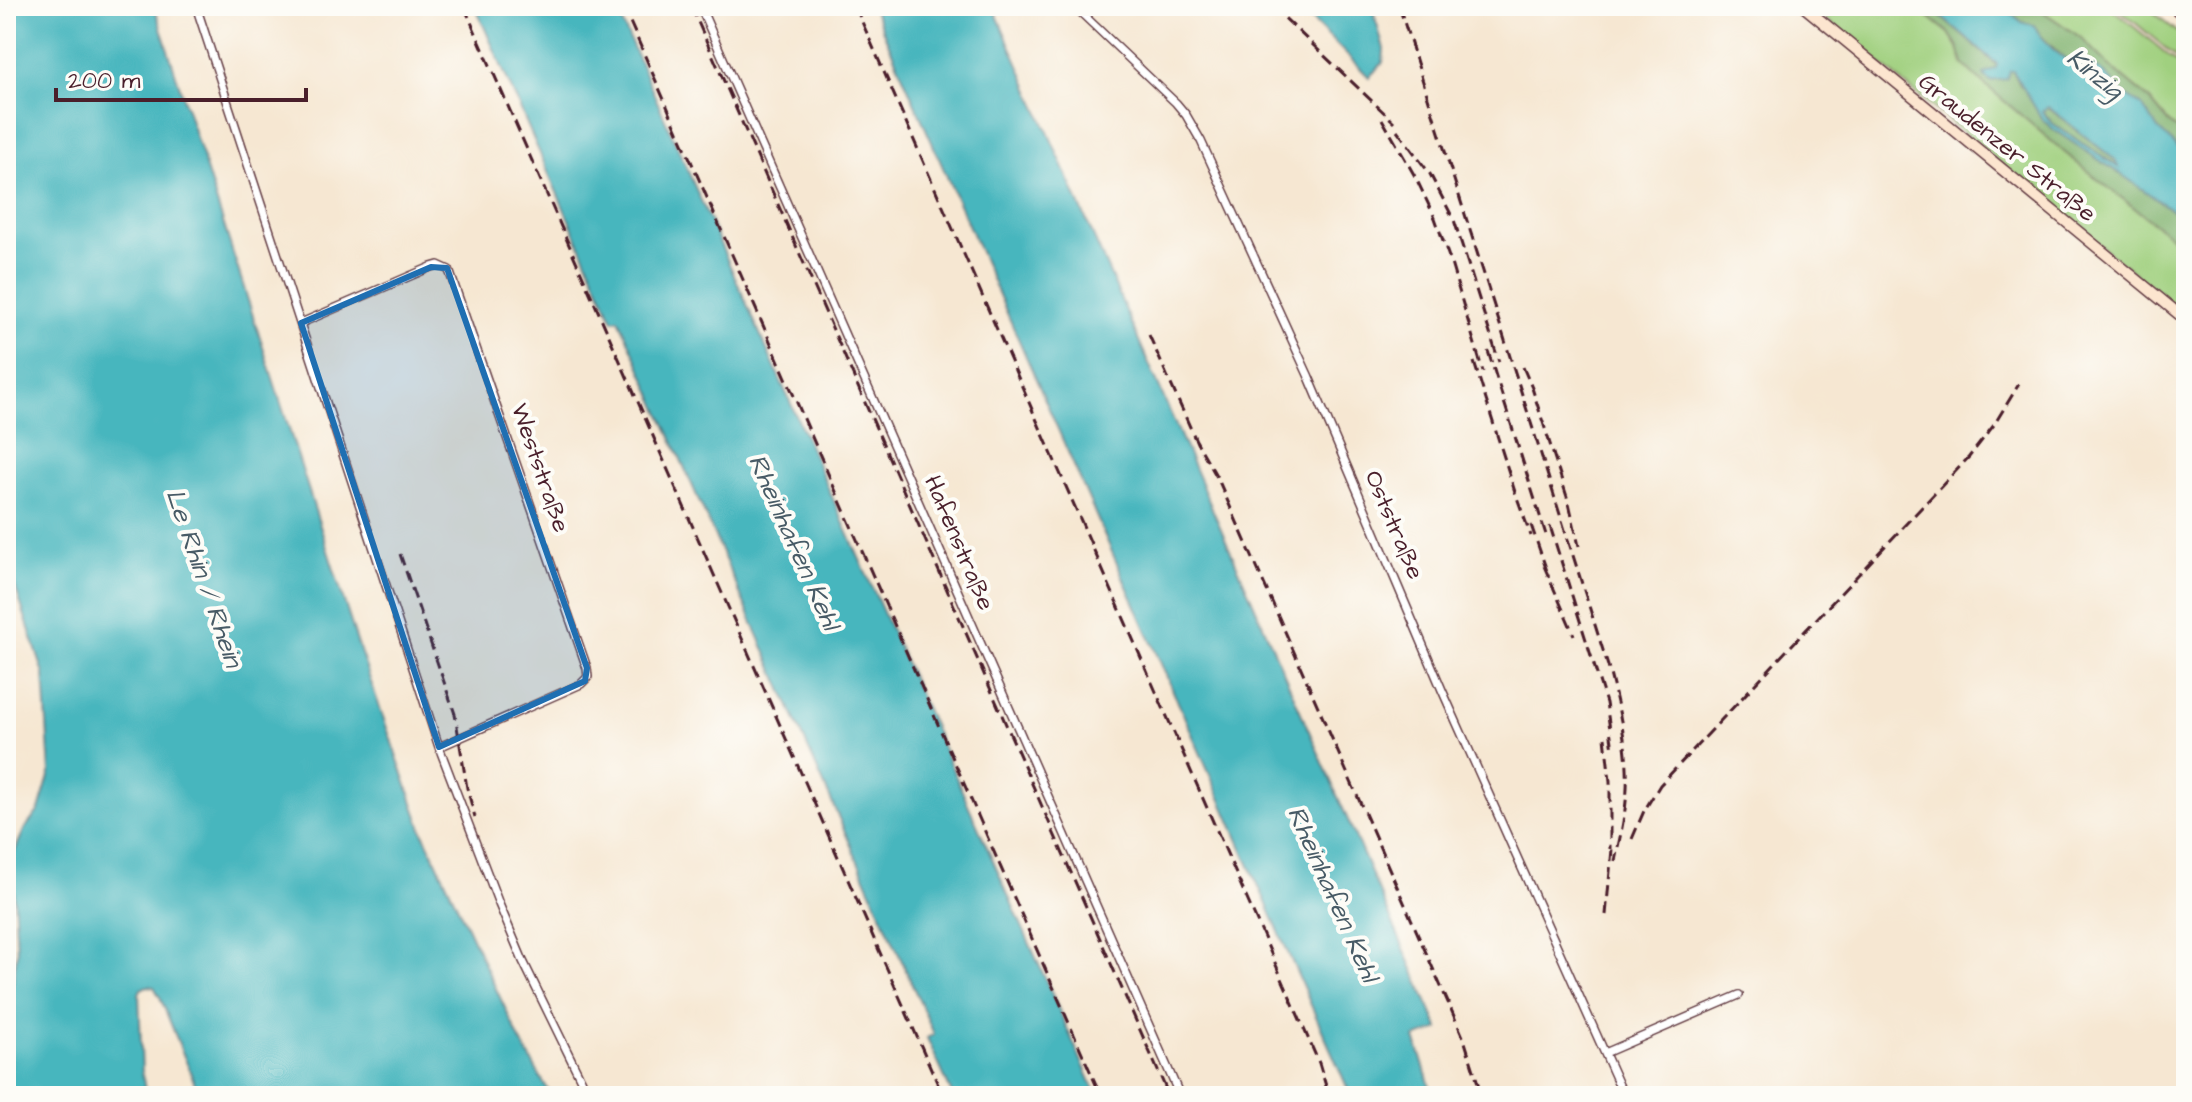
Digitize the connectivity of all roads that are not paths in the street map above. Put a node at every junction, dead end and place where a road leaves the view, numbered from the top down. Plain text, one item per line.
1 (196, 6) edge
2 (700, 6) edge
3 (1074, 6) edge
4 (1803, 6) edge
5 (2170, 6) edge
6 (2186, 19) edge
7 (2186, 320) edge
8 (301, 323) junction
9 (439, 747) junction
10 (1739, 995) dead end
11 (1605, 1053) junction
12 (589, 1096) edge
13 (1180, 1096) edge
14 (1624, 1096) edge

1 - 8 street
2 - 13 street, Hafenstraße
3 - 11 street, Oststraße
4 - 7 street, Graudenzer Straße
5 - 6 street
8 - 9 street
8 - 9 street, Weststraße
9 - 12 street
10 - 11 street
11 - 14 street, Oststraße

